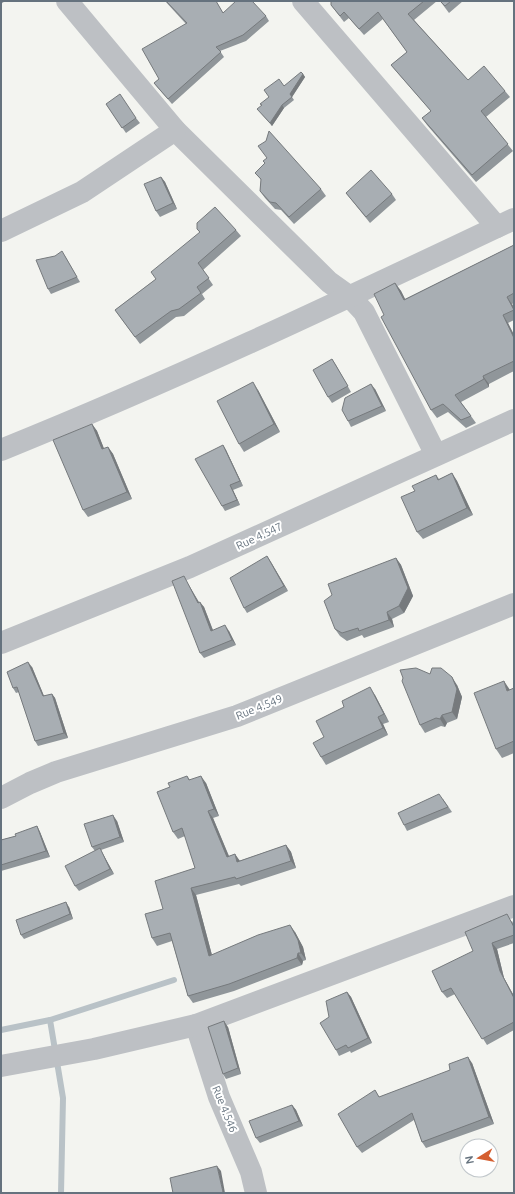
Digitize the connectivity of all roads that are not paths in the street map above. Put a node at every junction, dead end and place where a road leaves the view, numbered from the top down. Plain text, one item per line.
1 (67, 1) edge
2 (303, 1) edge
3 (175, 130) junction
4 (505, 223) edge
5 (1, 231) edge
6 (350, 297) junction
7 (514, 420) edge
8 (1, 450) edge
9 (436, 455) junction
10 (514, 604) edge
11 (1, 643) edge
12 (1, 798) edge
13 (514, 906) edge
14 (196, 1025) junction
15 (1, 1066) edge
16 (256, 1193) edge

1 - 3 street
2 - 4 street
3 - 5 street
3 - 6 street
4 - 6 street
6 - 8 street
6 - 9 street
7 - 9 street, Rue 4.547
9 - 11 street, Rue 4.547
10 - 12 street, Rue 4.549
13 - 14 street
14 - 15 street
14 - 16 street, Rue 4.546

